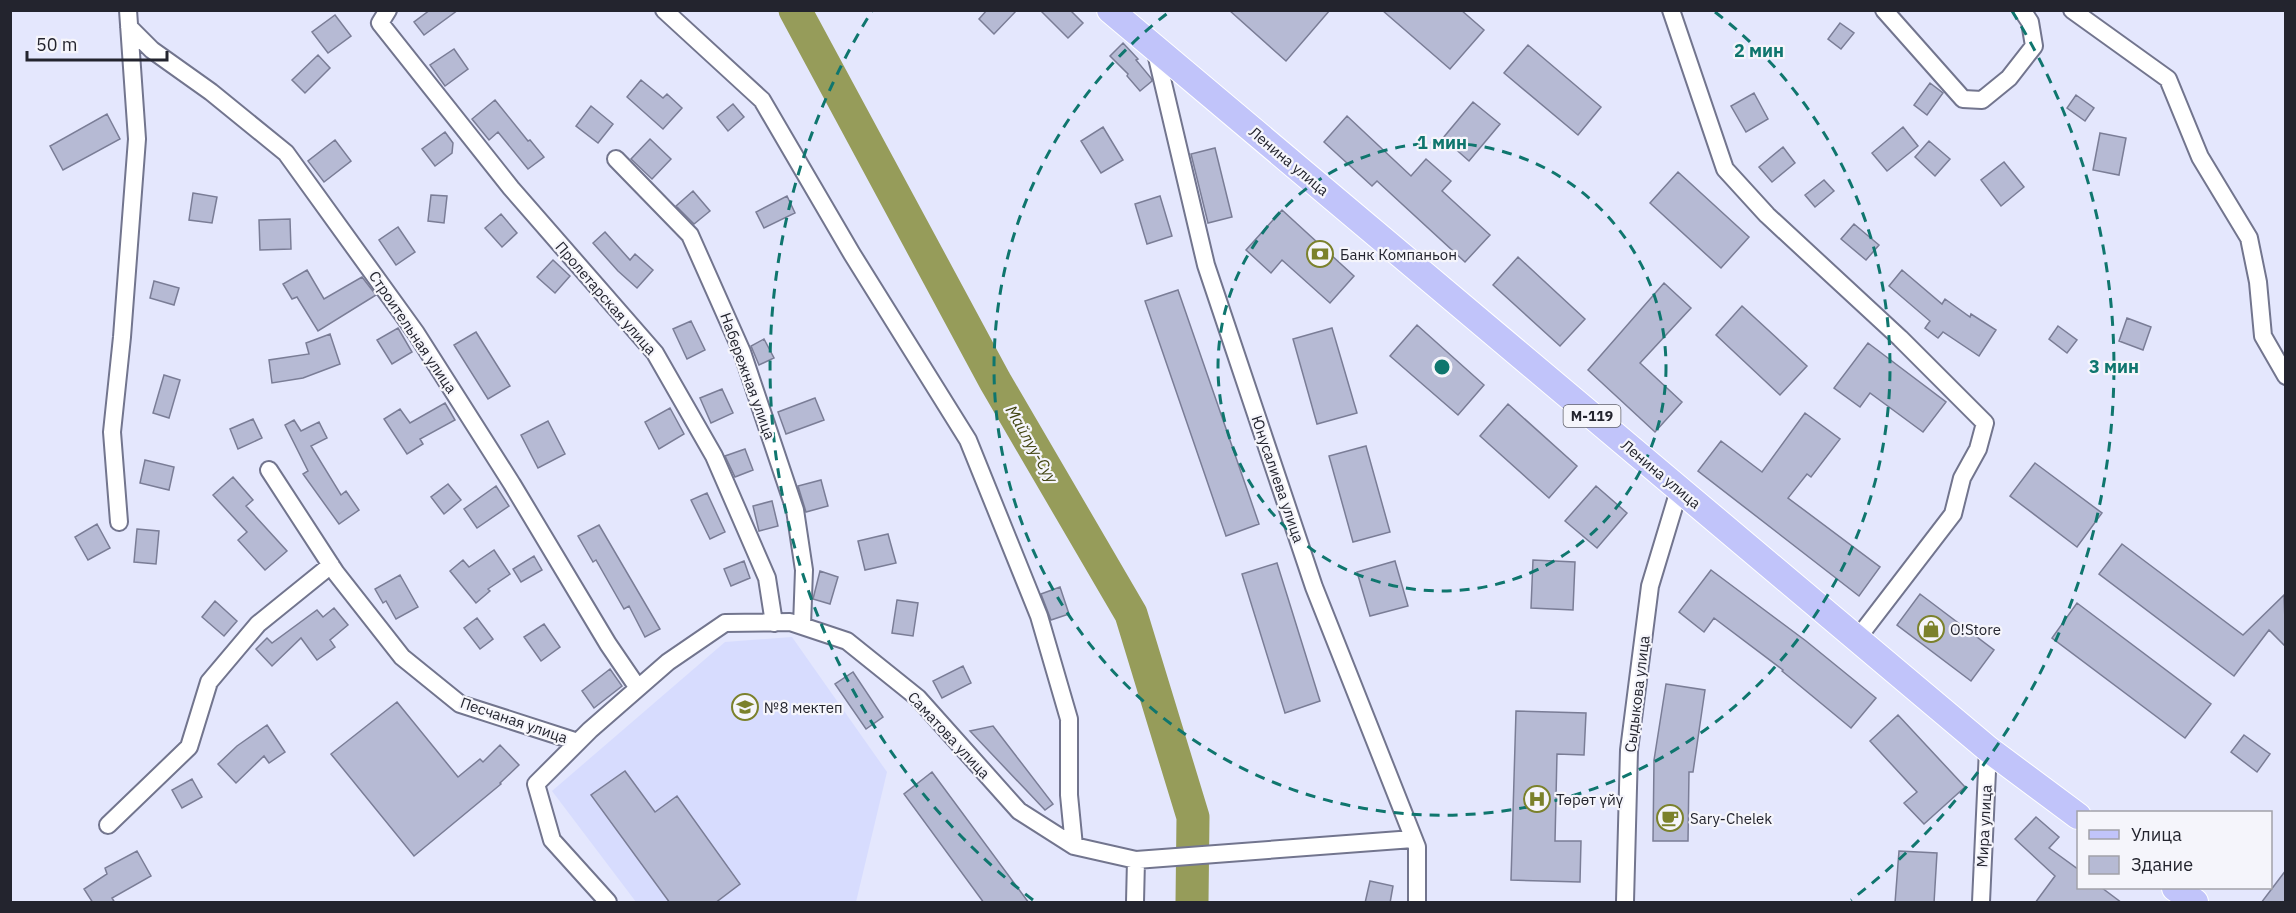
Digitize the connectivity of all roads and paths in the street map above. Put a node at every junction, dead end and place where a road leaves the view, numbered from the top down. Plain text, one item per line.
1 (388, 10) edge
2 (664, 10) edge
3 (1110, 10) edge
4 (1671, 10) edge
5 (1884, 10) edge
6 (2022, 10) edge
7 (2072, 10) edge
8 (128, 19) edge
9 (1155, 49) junction
10 (616, 159) dead end
11 (2286, 376) edge
12 (269, 470) dead end
13 (1679, 490) junction
14 (119, 522) dead end
15 (331, 565) junction
16 (774, 623) junction
17 (802, 626) junction
18 (1857, 639) junction
19 (638, 688) junction
20 (578, 742) junction
21 (1988, 749) junction
22 (2077, 815) edge
23 (108, 825) dead end
24 (1413, 838) junction
25 (1074, 846) junction
26 (1136, 860) junction
27 (2176, 889) edge
28 (608, 903) edge
29 (1135, 903) edge
30 (1417, 903) edge
31 (1625, 903) edge
32 (1981, 903) edge
33 (2195, 903) edge

1 - 16 street, Пролетарская улица
2 - 25 street
3 - 9 main road, Ленина улица / М-119
4 - 18 street
5 - 6 street
7 - 11 street
8 - 14 street
8 - 19 street, Строительная улица
9 - 13 main road, Ленина улица / М-119
9 - 24 street, Юнусалиева улица
10 - 17 street, Набережная улица
12 - 15 street, Песчаная улица
13 - 18 main road, Ленина улица / М-119
13 - 31 street, Сыдыкова улица
15 - 20 street, Песчаная улица
15 - 23 street
16 - 17 street, Саматова улица
16 - 19 street, Саматова улица
17 - 25 street, Саматова улица
18 - 21 main road, Ленина улица / М-119
19 - 20 street, Саматова улица
20 - 28 street, Саматова улица
21 - 22 main road, Ленина улица / М-119
21 - 32 street, Мира улица
24 - 26 street, Саматова улица
24 - 30 street, Юнусалиева улица
25 - 26 street, Саматова улица
26 - 29 street
27 - 33 main road

